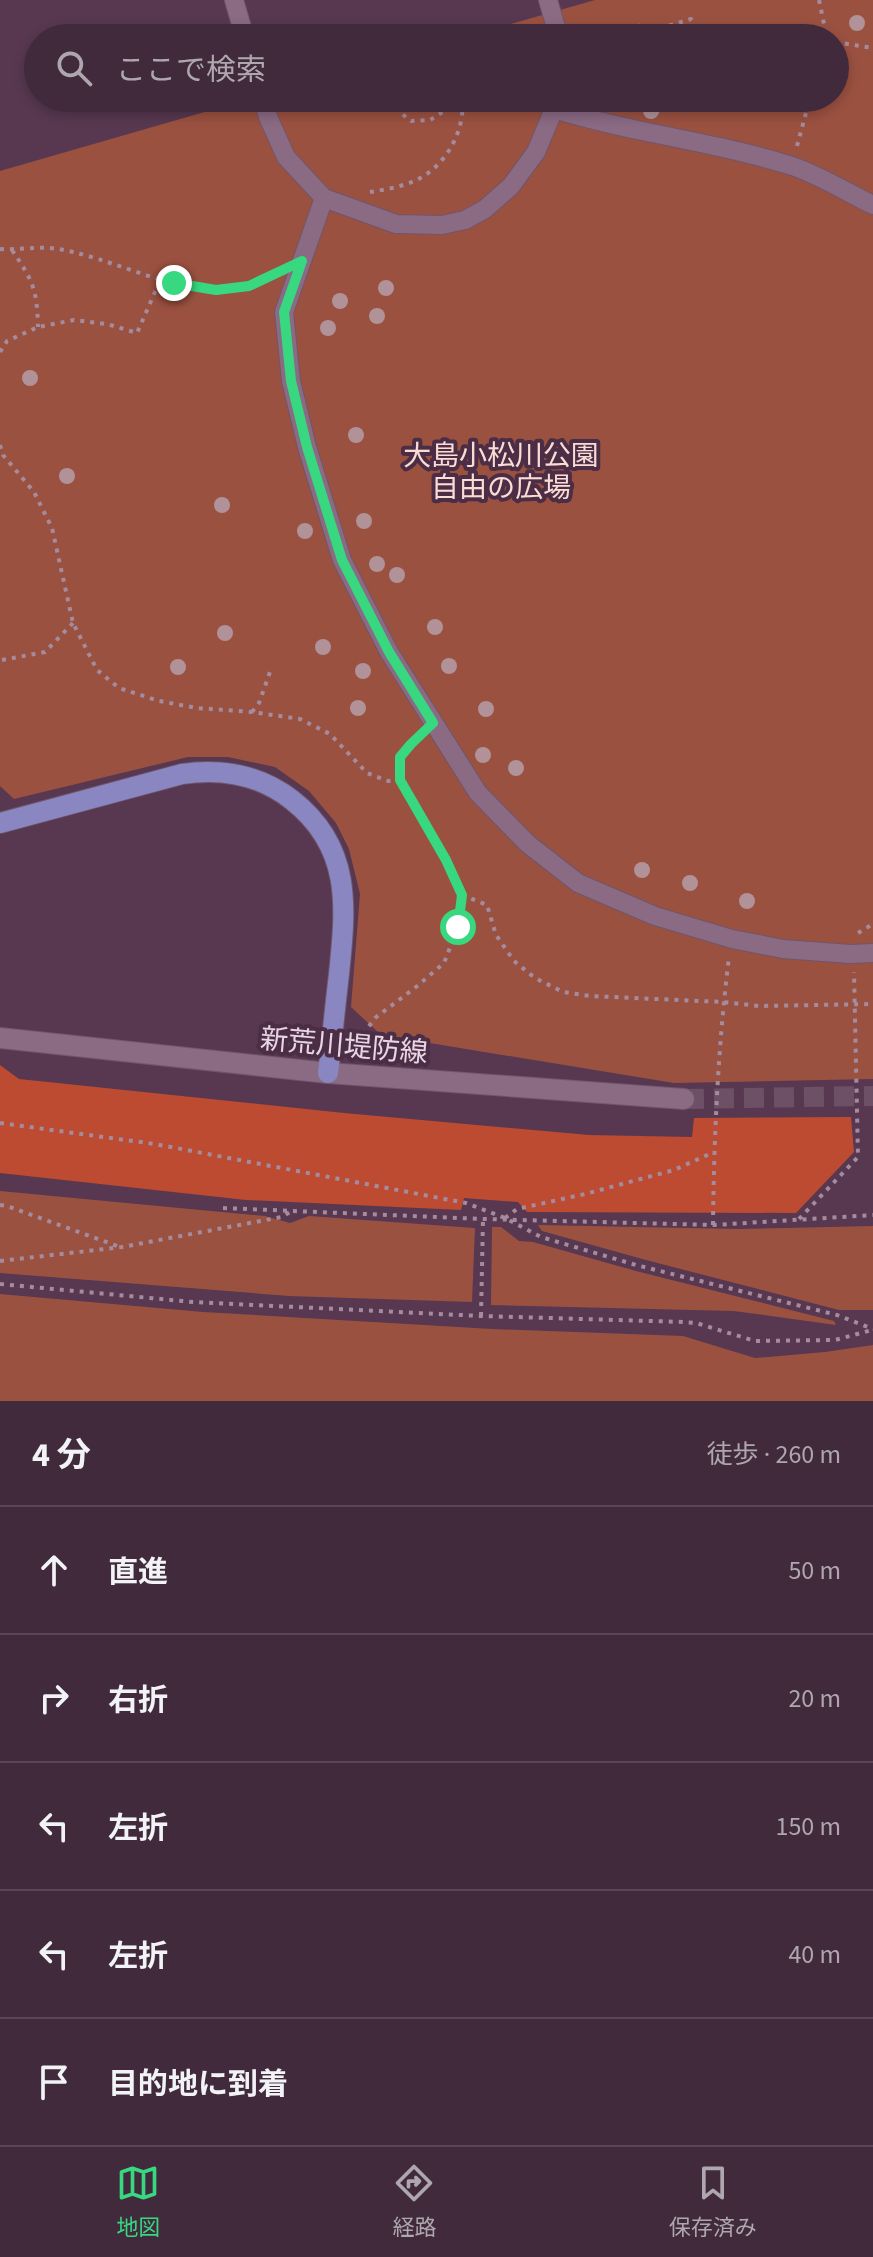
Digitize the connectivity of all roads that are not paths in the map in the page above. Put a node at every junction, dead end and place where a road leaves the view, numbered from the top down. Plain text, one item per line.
1 (234, 0) edge
2 (548, 0) edge
3 (241, 24) edge
4 (555, 24) edge
5 (267, 112) edge
6 (552, 112) edge
7 (575, 112) edge
8 (324, 198) junction
9 (873, 205) edge
10 (0, 823) edge
11 (873, 953) edge
12 (0, 1038) edge
13 (328, 1073) junction
14 (684, 1099) tunnel mouth

1 - 3 street
2 - 4 street
5 - 8 street
6 - 8 street
7 - 9 street
8 - 11 street
10 - 13 main road
12 - 13 street, 新荒川堤防線
13 - 14 street, 新荒川堤防線

